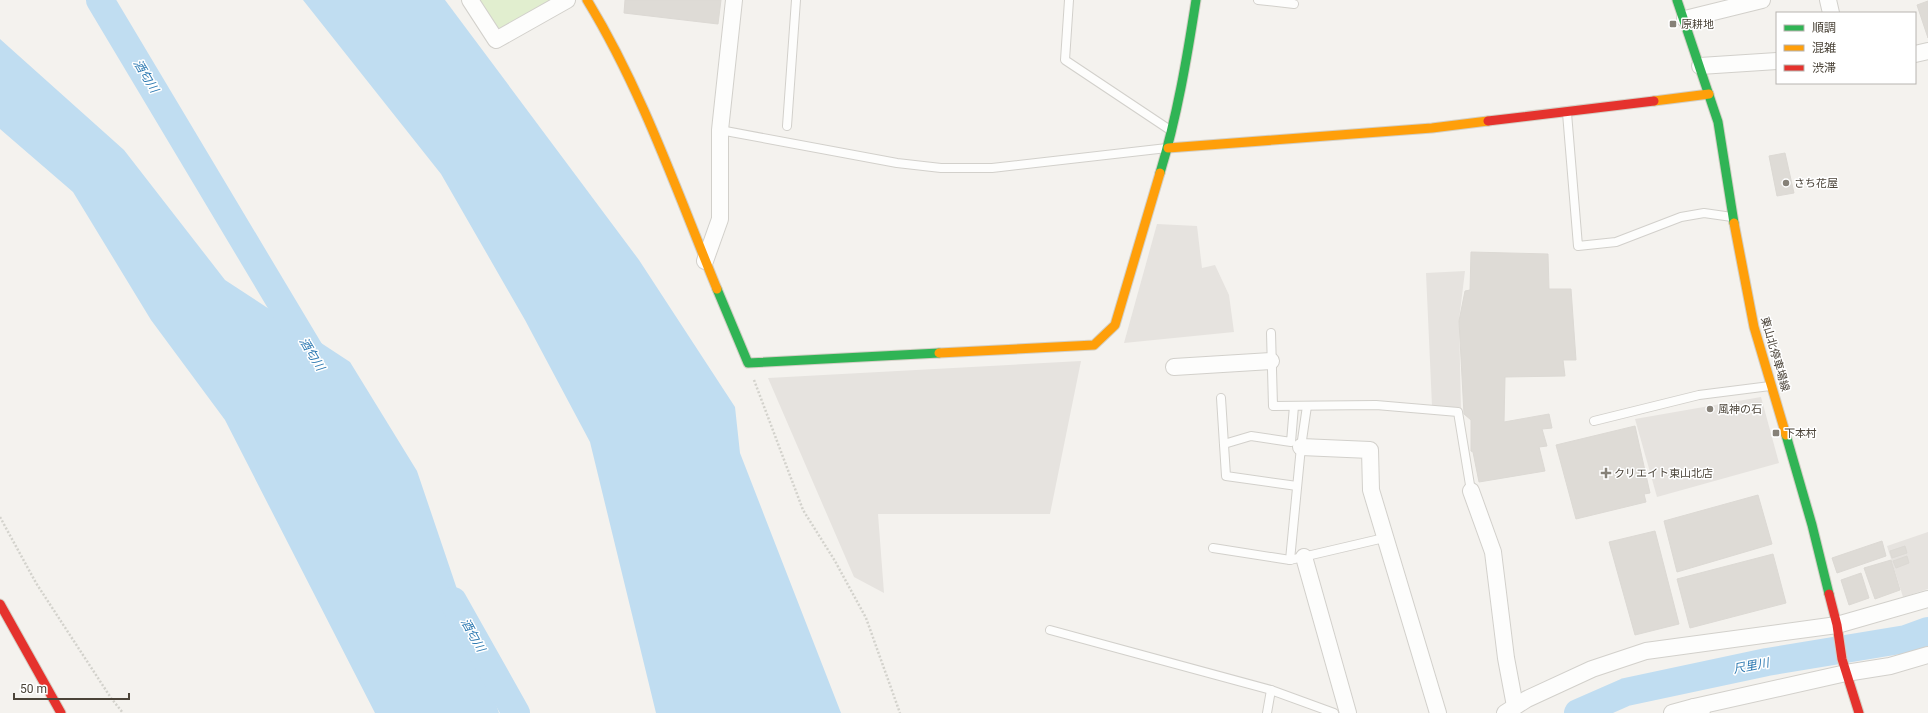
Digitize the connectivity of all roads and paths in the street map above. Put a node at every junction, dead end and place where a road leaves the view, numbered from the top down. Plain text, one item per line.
1 (470, 0) edge
2 (567, 0) edge
3 (587, 0) edge
4 (734, 0) edge
5 (796, 0) edge
6 (1069, 0) edge
7 (1196, 0) edge
8 (1258, 0) edge
9 (1677, 0) edge
10 (1762, 0) edge
11 (1828, 0) edge
12 (1294, 4) dead end
13 (1831, 12) edge
14 (1685, 19) junction
15 (1928, 51) edge
16 (1916, 54) edge
17 (1776, 61) edge
18 (1700, 66) junction
19 (1709, 94) junction
20 (1567, 112) junction
21 (787, 126) dead end
22 (720, 130) junction
23 (1172, 132) junction
24 (1168, 148) junction
25 (1733, 217) junction
26 (705, 261) junction
27 (1271, 333) dead end
28 (1271, 361) junction
29 (748, 363) junction
30 (1174, 367) dead end
31 (1771, 386) junction
32 (1221, 398) dead end
33 (1294, 406) junction
34 (1307, 406) junction
35 (1594, 421) dead end
36 (1224, 444) junction
37 (1301, 447) junction
38 (1297, 486) junction
39 (1471, 491) joint
40 (0, 517) edge
41 (1384, 538) junction
42 (1213, 548) dead end
43 (1297, 558) junction
44 (1928, 599) edge
45 (0, 604) edge
46 (1050, 630) dead end
47 (1837, 631) junction
48 (1928, 655) edge
49 (1846, 673) junction
50 (1271, 690) junction
51 (1510, 710) edge
52 (1698, 711) edge
53 (61, 713) edge
54 (123, 713) edge
55 (900, 713) edge
56 (1267, 713) edge
57 (1334, 713) edge
58 (1348, 713) edge
59 (1438, 713) edge
60 (1672, 713) edge
61 (1859, 713) edge

1 - 2 street
3 - 26 street
4 - 22 street
5 - 21 lane
6 - 23 lane
7 - 23 street
8 - 12 lane
9 - 14 street, 東山北停車場線
10 - 14 street
11 - 13 street
14 - 18 street, 東山北停車場線
15 - 16 street
17 - 18 street
18 - 19 street, 東山北停車場線
19 - 20 street
19 - 25 street, 東山北停車場線
20 - 24 street
20 - 25 lane
22 - 24 lane
22 - 26 street
23 - 24 street
24 - 29 street
25 - 31 street, 東山北停車場線
26 - 29 street
27 - 28 lane
28 - 30 street
28 - 33 lane
29 - 55 path
31 - 35 lane
31 - 47 street, 東山北停車場線
32 - 36 lane
33 - 34 lane
33 - 36 lane
34 - 37 lane
34 - 39 lane
36 - 38 lane
37 - 38 lane
37 - 41 street
38 - 43 lane
39 - 51 street
40 - 54 path
41 - 43 lane
41 - 59 street
42 - 43 lane
43 - 58 street
44 - 47 street
45 - 53 street
46 - 50 lane
47 - 49 street, 東山北停車場線
47 - 51 street
48 - 49 street
49 - 52 street
49 - 61 street, 東山北停車場線
50 - 56 lane
50 - 57 lane
52 - 60 street

